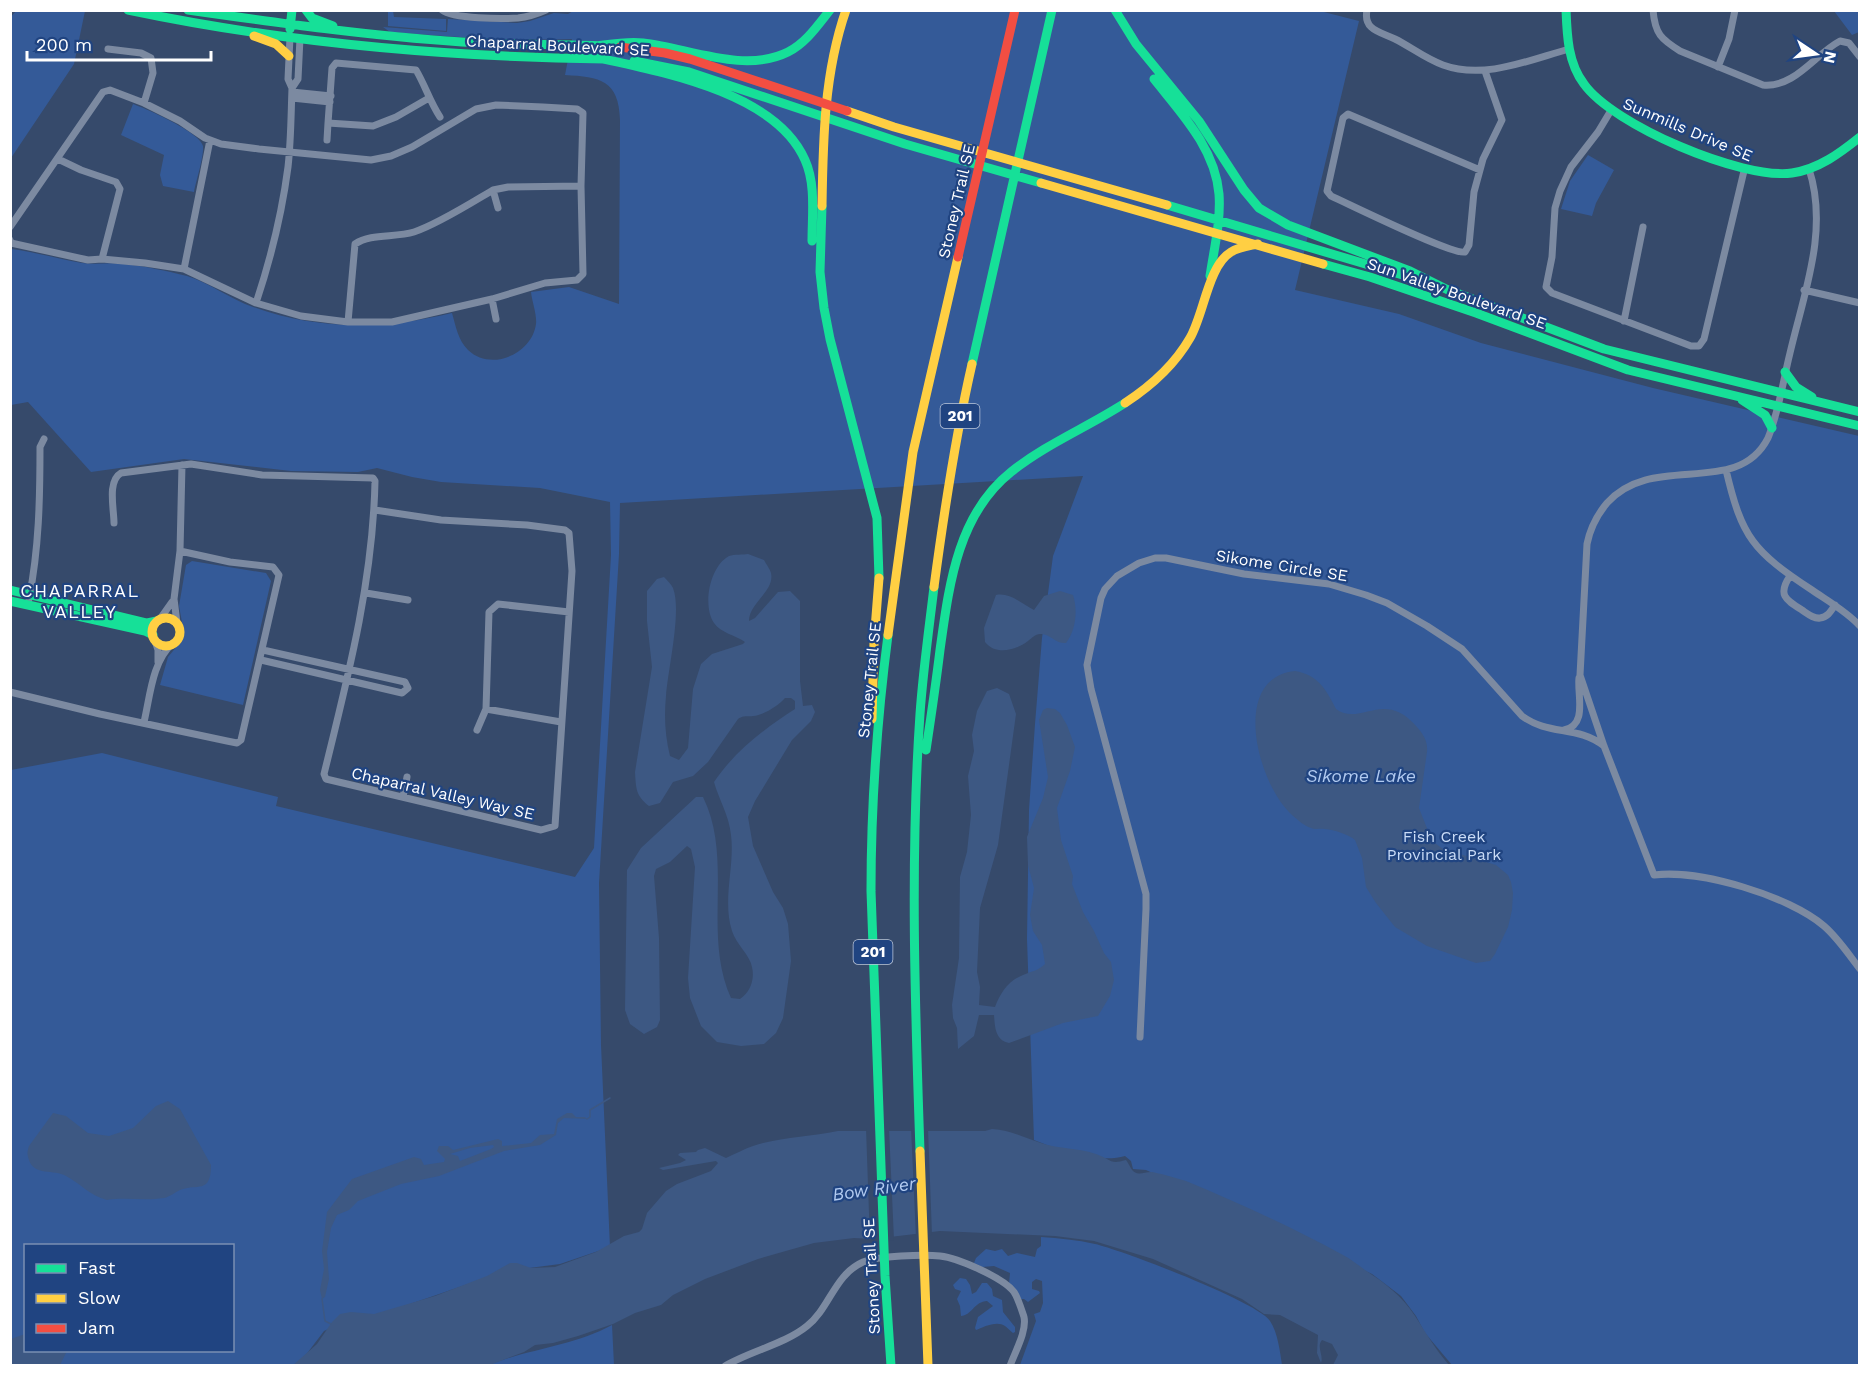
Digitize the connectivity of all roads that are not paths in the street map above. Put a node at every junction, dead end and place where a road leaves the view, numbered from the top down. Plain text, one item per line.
1 (128, 10) edge
2 (188, 10) edge
3 (292, 10) edge
4 (304, 10) edge
5 (546, 10) edge
6 (830, 10) edge
7 (846, 10) edge
8 (1015, 10) edge
9 (1052, 10) edge
10 (1113, 10) edge
11 (1367, 10) edge
12 (1566, 10) edge
13 (1653, 10) edge
14 (1735, 10) edge
15 (443, 11) edge
16 (295, 26) junction
17 (235, 29) junction
18 (346, 32) junction
19 (295, 38) junction
20 (597, 46) junction
21 (1569, 48) junction
22 (108, 49) dead end
23 (289, 56) junction
24 (1860, 57) edge
25 (599, 58) junction
26 (1718, 67) junction
27 (1485, 71) junction
28 (292, 93) junction
29 (429, 98) junction
30 (330, 99) junction
31 (144, 103) junction
32 (827, 106) junction
33 (1610, 112) junction
34 (440, 117) dead end
35 (826, 119) junction
36 (328, 123) junction
37 (1860, 136) edge
38 (210, 140) junction
39 (327, 140) dead end
40 (289, 153) junction
41 (58, 159) junction
42 (1809, 169) junction
43 (1480, 170) junction
44 (1047, 171) joint
45 (1744, 171) junction
46 (1045, 184) joint
47 (581, 186) junction
48 (493, 190) junction
49 (498, 208) dead end
50 (1217, 220) junction
51 (10, 227) edge
52 (1643, 227) dead end
53 (1216, 232) junction
54 (10, 240) edge
55 (1258, 244) junction
56 (102, 259) junction
57 (184, 269) junction
58 (1804, 290) junction
59 (1450, 291) junction
60 (492, 299) junction
61 (1206, 300) junction
62 (256, 303) junction
63 (1860, 303) edge
64 (496, 319) dead end
65 (1624, 321) junction
66 (348, 322) junction
67 (834, 354) junction
68 (1785, 372) junction
69 (1780, 393) junction
70 (1732, 395) junction
71 (1825, 404) junction
72 (1778, 405) junction
73 (1860, 412) edge
74 (1860, 426) edge
75 (1772, 428) junction
76 (44, 439) dead end
77 (182, 465) junction
78 (1726, 470) junction
79 (375, 510) junction
80 (114, 523) dead end
81 (180, 551) junction
82 (1790, 576) junction
83 (10, 590) edge
84 (366, 593) junction
85 (30, 594) junction
86 (174, 599) junction
87 (408, 600) dead end
88 (10, 601) edge
89 (28, 604) junction
90 (1835, 605) junction
91 (569, 612) junction
92 (159, 620) junction
93 (177, 623) junction
94 (1860, 626) edge
95 (153, 636) junction
96 (172, 644) junction
97 (263, 650) junction
98 (261, 660) junction
99 (159, 663) junction
100 (350, 670) junction
101 (1580, 675) junction
102 (347, 681) junction
103 (10, 692) edge
104 (486, 709) junction
105 (144, 722) junction
106 (561, 722) junction
107 (477, 730) dead end
108 (1562, 731) junction
109 (1604, 746) junction
110 (407, 777) dead end
111 (403, 797) junction
112 (916, 829) junction
113 (871, 830) junction
114 (1860, 969) edge
115 (1140, 1037) dead end
116 (724, 1365) edge
117 (891, 1365) edge
118 (928, 1365) edge
119 (1010, 1365) edge

1 - 17 main road, Chaparral Boulevard SE
2 - 16 main road, Chaparral Boulevard SE
3 - 16 main road
4 - 16 main road
4 - 18 main road
5 - 15 street
6 - 20 main road
7 - 32 main road
8 - 113 main road, Stoney Trail SE / 201
9 - 112 main road, 201
10 - 50 main road
10 - 59 main road
11 - 27 street
12 - 21 main road, Sunmills Drive SE
13 - 26 street
14 - 26 street
16 - 18 main road, Chaparral Boulevard SE
16 - 19 main road
17 - 19 main road, Chaparral Boulevard SE
17 - 23 main road
18 - 20 main road, Chaparral Boulevard SE
19 - 23 street
19 - 25 main road, Chaparral Boulevard SE
19 - 28 street
20 - 32 main road, Chaparral Boulevard SE
21 - 27 street
21 - 33 main road, Sunmills Drive SE
22 - 31 street
23 - 28 street
24 - 26 street
25 - 35 main road, Chaparral Boulevard SE
25 - 67 main road
27 - 43 street
28 - 30 street
28 - 40 street
29 - 30 street
29 - 34 street
29 - 36 street
30 - 36 street
31 - 38 street
31 - 41 street
32 - 35 main road
32 - 44 main road, Chaparral Boulevard SE
33 - 45 main road, Sunmills Drive SE
33 - 65 street
35 - 46 main road, Chaparral Boulevard SE
35 - 67 main road
36 - 39 street
37 - 42 main road, Sunmills Drive SE
38 - 40 street
38 - 57 street
40 - 47 street
40 - 62 street
41 - 51 street
41 - 56 street
42 - 45 main road, Sunmills Drive SE
42 - 58 street
43 - 43 street
44 - 50 main road, Sun Valley Boulevard SE
45 - 65 street
46 - 53 main road, Sun Valley Boulevard SE
47 - 48 street
47 - 60 street
48 - 49 street
48 - 66 street
50 - 53 main road
50 - 59 main road, Sun Valley Boulevard SE
52 - 65 street
53 - 55 main road, Sun Valley Boulevard SE
53 - 61 main road
54 - 56 street
55 - 61 main road
55 - 70 main road, Sun Valley Boulevard SE
56 - 57 street
57 - 62 street
58 - 63 street
58 - 68 street
59 - 69 main road, Sun Valley Boulevard SE
60 - 64 street
60 - 66 street
61 - 112 main road
62 - 66 street
67 - 113 main road
68 - 69 street
68 - 71 main road
69 - 71 main road, Sun Valley Boulevard SE
69 - 72 street
70 - 72 main road, Sun Valley Boulevard SE
70 - 75 main road
71 - 73 main road, Sun Valley Boulevard SE
72 - 74 main road, Sun Valley Boulevard SE
72 - 75 street
75 - 78 street
76 - 85 street
77 - 79 street, Chaparral Valley Way SE
77 - 80 street
77 - 81 street
78 - 82 street
78 - 101 street
79 - 84 street, Chaparral Valley Way SE
79 - 91 street, Chaparral Valley Way SE
81 - 86 street
81 - 97 street
82 - 90 street
82 - 90 street
83 - 85 main road
84 - 87 street
84 - 100 street, Chaparral Valley Way SE
85 - 89 street
85 - 92 main road
86 - 92 street
86 - 93 street
88 - 89 main road
89 - 95 main road
90 - 94 street
91 - 104 street
91 - 106 street, Chaparral Valley Way SE
92 - 93 main road
92 - 95 main road
93 - 96 main road
95 - 96 main road
95 - 99 street
96 - 99 street
97 - 98 street
97 - 100 street
98 - 102 street
98 - 105 street
99 - 105 street
100 - 102 street, Chaparral Valley Way SE
100 - 102 street
101 - 108 street
101 - 109 street
102 - 111 street, Chaparral Valley Way SE
103 - 105 street
104 - 106 street
104 - 107 street
106 - 111 street, Chaparral Valley Way SE
108 - 109 street, Sikome Circle SE
108 - 115 street, Sikome Circle SE
109 - 114 street
110 - 111 street
112 - 118 main road, 201
113 - 117 main road, Stoney Trail SE / 201
116 - 119 street

